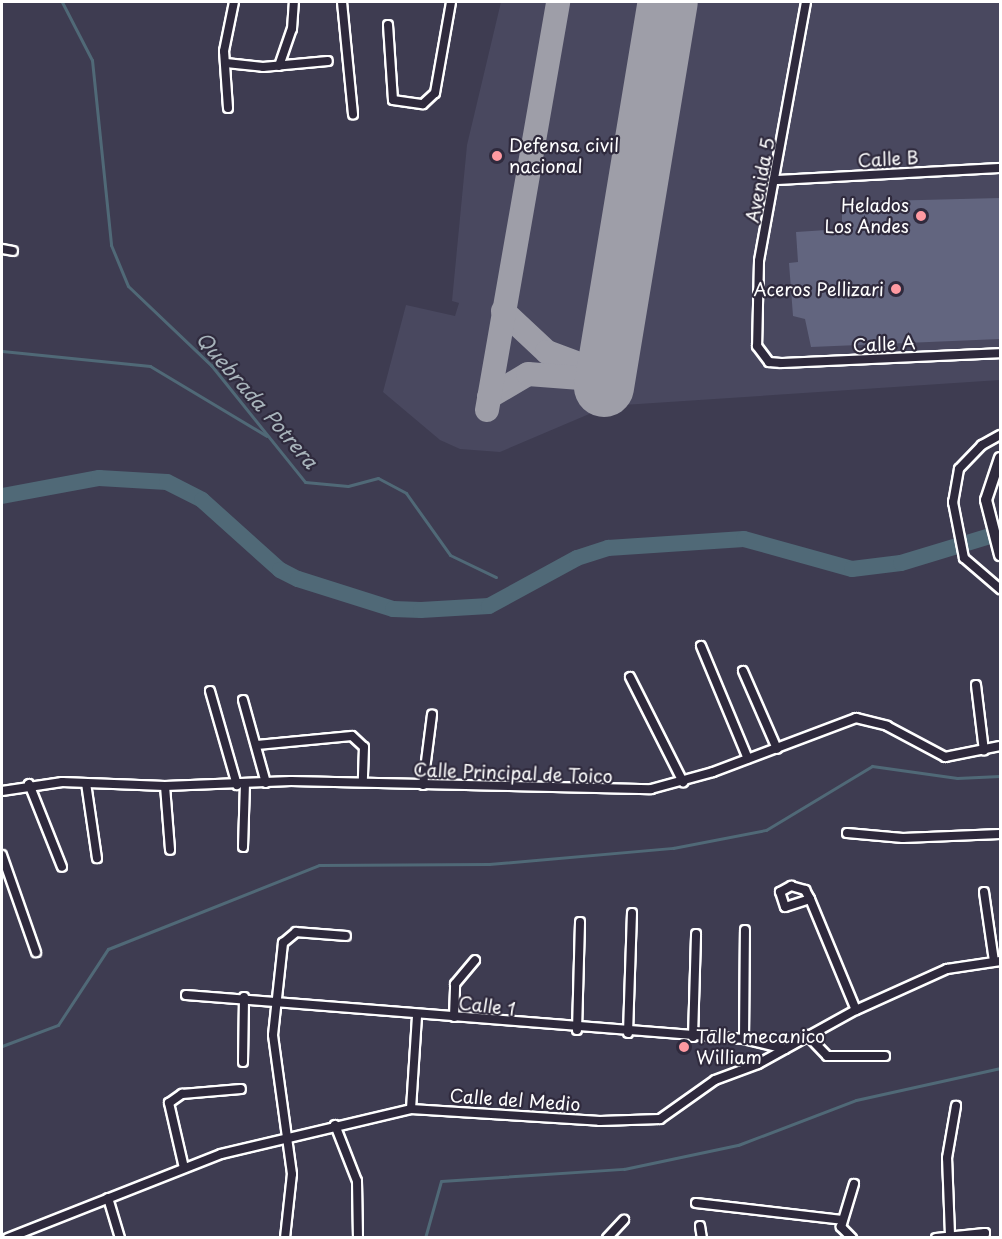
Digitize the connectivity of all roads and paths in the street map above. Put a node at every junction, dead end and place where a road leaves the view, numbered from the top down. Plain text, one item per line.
1 (234, 2) edge
2 (294, 2) edge
3 (342, 2) edge
4 (451, 2) edge
5 (806, 2) edge
6 (388, 25) dead end
7 (328, 61) dead end
8 (226, 63) junction
9 (279, 66) junction
10 (228, 108) dead end
11 (353, 114) dead end
12 (1000, 168) edge
13 (777, 180) junction
14 (2, 249) edge
15 (13, 251) dead end
16 (1000, 353) edge
17 (769, 362) joint
18 (1000, 435) edge
19 (1000, 458) edge
20 (1000, 553) edge
21 (1000, 589) edge
22 (701, 646) dead end
23 (744, 671) dead end
24 (630, 677) dead end
25 (976, 685) dead end
26 (210, 691) dead end
27 (243, 700) dead end
28 (432, 715) dead end
29 (256, 745) junction
30 (1000, 746) edge
31 (777, 749) junction
32 (984, 751) junction
33 (748, 759) junction
34 (363, 782) junction
35 (683, 782) junction
36 (86, 783) junction
37 (266, 783) junction
38 (29, 784) junction
39 (241, 785) junction
40 (423, 785) junction
41 (165, 786) junction
42 (2, 791) edge
43 (847, 833) dead end
44 (1000, 834) edge
45 (243, 847) dead end
46 (170, 850) dead end
47 (2, 855) edge
48 (97, 858) dead end
49 (62, 867) dead end
50 (984, 892) dead end
51 (810, 898) dead end
52 (632, 913) dead end
53 (580, 922) dead end
54 (745, 930) dead end
55 (696, 934) dead end
56 (345, 936) dead end
57 (36, 952) dead end
58 (475, 960) dead end
59 (997, 961) edge
60 (186, 994) dead end
61 (244, 997) junction
62 (274, 999) junction
63 (856, 1010) junction
64 (417, 1015) junction
65 (454, 1017) junction
66 (577, 1030) junction
67 (628, 1034) junction
68 (807, 1035) junction
69 (693, 1036) junction
70 (744, 1039) junction
71 (785, 1049) junction
72 (885, 1056) dead end
73 (243, 1062) dead end
74 (241, 1089) dead end
75 (956, 1106) dead end
76 (411, 1109) junction
77 (335, 1125) junction
78 (286, 1136) junction
79 (184, 1168) junction
80 (854, 1184) dead end
81 (108, 1198) junction
82 (696, 1203) dead end
83 (624, 1220) dead end
84 (842, 1220) junction
85 (700, 1226) dead end
86 (950, 1235) junction
87 (8, 1238) edge
88 (120, 1238) edge
89 (285, 1238) edge
90 (358, 1238) edge
91 (607, 1238) edge
92 (702, 1238) edge
93 (852, 1238) edge
94 (936, 1238) edge
95 (984, 1238) edge

1 - 8 street
2 - 9 street
3 - 11 street
4 - 6 street
5 - 13 street, Avenida 5
7 - 9 street
8 - 9 street
8 - 10 street
12 - 13 street, Calle B
13 - 17 street, Avenida 5
14 - 15 street
16 - 17 street, Calle A
18 - 21 street
19 - 20 main road
22 - 33 street
23 - 31 street
24 - 35 street
25 - 32 street
26 - 39 street
27 - 29 street
28 - 40 street
29 - 34 street
29 - 37 street
30 - 32 street, Calle Principal de Toico
31 - 32 street, Calle Principal de Toico
31 - 33 street, Calle Principal de Toico
33 - 35 street, Calle Principal de Toico
34 - 37 street, Calle Principal de Toico
34 - 40 street, Calle Principal de Toico
35 - 40 street, Calle Principal de Toico
36 - 38 street, Calle Principal de Toico
36 - 41 street, Calle Principal de Toico
36 - 48 street
37 - 39 street, Calle Principal de Toico
38 - 42 street, Calle Principal de Toico
38 - 49 street
39 - 41 street, Calle Principal de Toico
39 - 45 street
41 - 46 street
43 - 44 street
47 - 57 street
50 - 59 street
51 - 63 street
52 - 67 street
53 - 66 street
54 - 70 street
55 - 69 street
56 - 62 street
58 - 65 street
59 - 63 street, Calle del Medio
60 - 61 street, Calle 1
61 - 62 street, Calle 1
61 - 73 street
62 - 64 street, Calle 1
62 - 78 street
63 - 68 street, Calle del Medio
64 - 65 street, Calle 1
64 - 76 street
65 - 66 street, Calle 1
66 - 67 street, Calle 1
67 - 69 street, Calle 1
68 - 71 street, Calle del Medio
68 - 72 street
69 - 70 street, Calle 1
70 - 71 street, Calle 1
71 - 76 street, Calle del Medio
74 - 79 street
75 - 86 street
76 - 77 street, Calle del Medio
77 - 78 street, Calle del Medio
77 - 90 street
78 - 79 street, Calle del Medio
78 - 89 street
79 - 81 street, Calle del Medio
80 - 84 street
81 - 87 street, Calle del Medio
81 - 88 street
82 - 84 street
83 - 91 street
84 - 93 street
85 - 92 street
86 - 94 street
86 - 95 street

